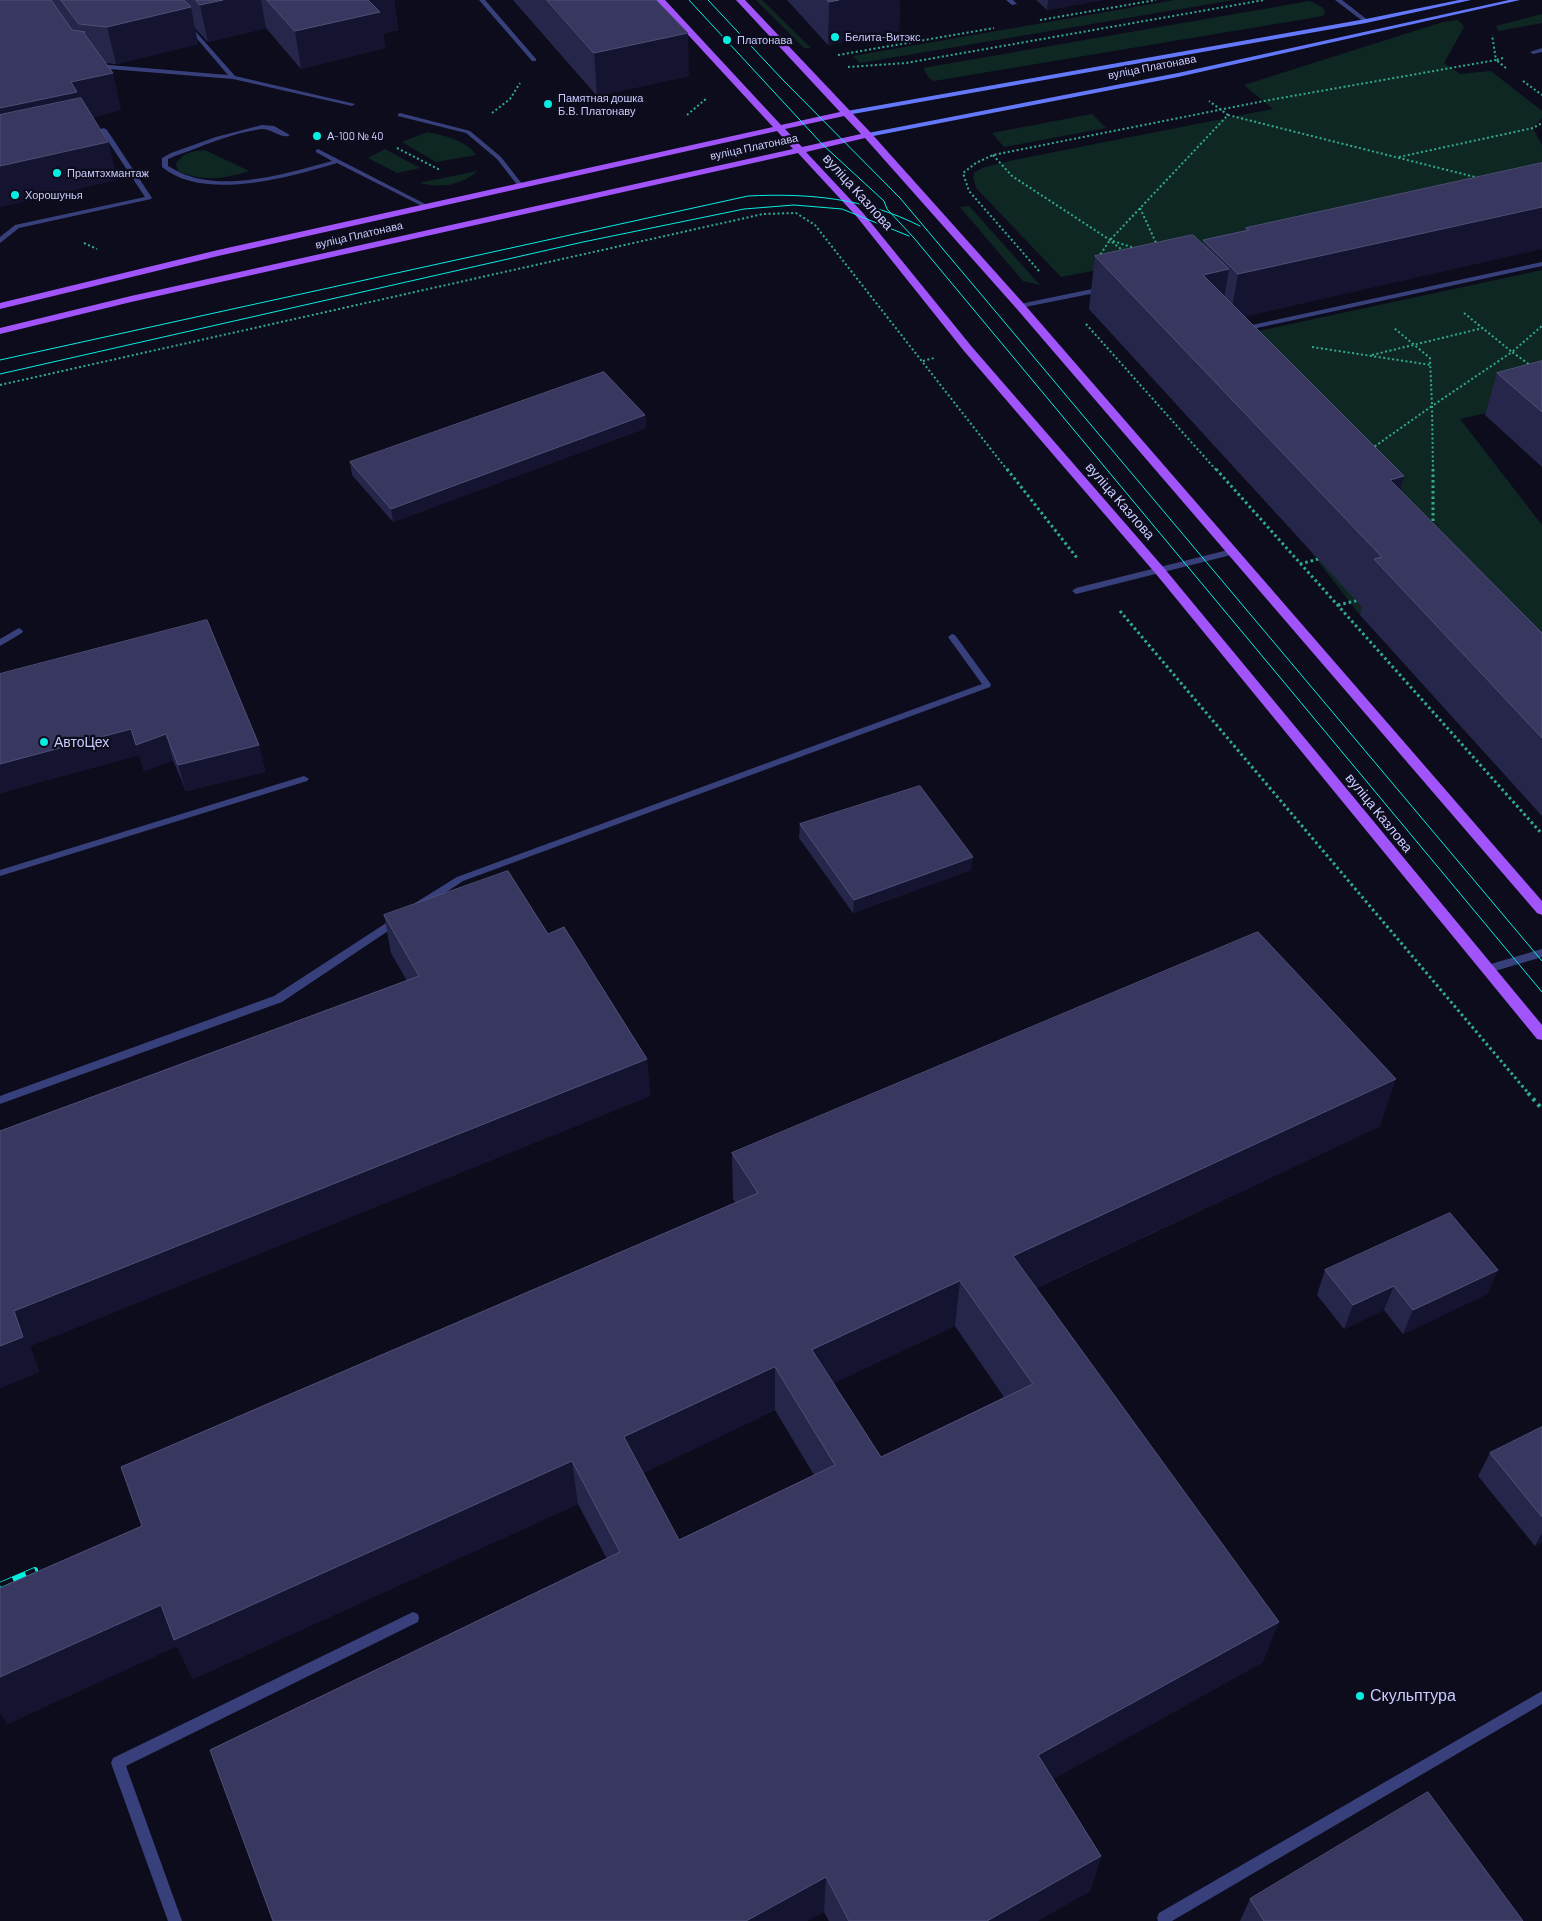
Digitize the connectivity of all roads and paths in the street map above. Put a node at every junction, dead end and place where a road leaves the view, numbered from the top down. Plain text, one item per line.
1 (482, 0) edge
2 (660, 0) edge
3 (740, 0) edge
4 (1264, 0) edge
5 (1338, 0) edge
6 (1468, 0) edge
7 (1517, 0) edge
8 (184, 21) edge
9 (1366, 21) junction
10 (1492, 33) dead end
11 (1542, 50) edge
12 (1533, 52) dead end
13 (534, 60) joint
14 (85, 66) edge
15 (844, 67) dead end
16 (233, 77) junction
17 (1525, 82) dead end
18 (713, 93) dead end
19 (1542, 95) edge
20 (352, 104) dead end
21 (1220, 110) junction
22 (847, 113) junction
23 (400, 115) dead end
24 (1228, 115) junction
25 (686, 116) dead end
26 (1542, 123) edge
27 (780, 128) junction
28 (468, 132) junction
29 (85, 134) edge
30 (287, 135) dead end
31 (868, 135) junction
32 (395, 147) dead end
33 (799, 150) junction
34 (318, 151) dead end
35 (993, 155) junction
36 (1397, 157) junction
37 (337, 161) junction
38 (442, 172) dead end
39 (1484, 179) edge
40 (520, 186) junction
41 (426, 206) junction
42 (1140, 208) junction
43 (1110, 240) junction
44 (0, 242) edge
45 (1160, 247) edge
46 (1137, 249) edge
47 (1130, 256) edge
48 (1094, 263) dead end
49 (1542, 264) edge
50 (1110, 287) edge
51 (1432, 288) junction
52 (1062, 297) junction
53 (1364, 303) junction
54 (0, 306) edge
55 (1020, 306) junction
56 (1542, 326) edge
57 (1483, 328) junction
58 (0, 330) edge
59 (1239, 336) edge
60 (1415, 345) junction
61 (1305, 346) dead end
62 (1512, 352) junction
63 (1370, 356) junction
64 (1431, 365) junction
65 (1530, 365) edge
66 (0, 385) edge
67 (1432, 406) junction
68 (1369, 451) edge
69 (1433, 529) edge
70 (1232, 552) junction
71 (1328, 557) dead end
72 (1300, 564) junction
73 (1160, 571) junction
74 (1098, 585) junction
75 (1076, 591) dead end
76 (1366, 598) dead end
77 (1338, 605) junction
78 (19, 631) dead end
79 (952, 637) dead end
80 (0, 643) edge
81 (304, 779) dead end
82 (1542, 834) edge
83 (0, 873) edge
84 (1542, 910) edge
85 (1542, 953) edge
86 (1488, 969) junction
87 (1542, 1035) edge
88 (0, 1100) edge
89 (1542, 1109) edge
90 (413, 1618) dead end
91 (1542, 1698) edge
92 (1163, 1920) edge
93 (175, 1921) edge

1 - 13 lane
2 - 27 main road, вуліца Казлова
3 - 22 main road
4 - 15 path
5 - 9 lane
6 - 9 main road, вуліца Платонава
7 - 31 main road, вуліца Платонава
8 - 16 lane
9 - 22 main road, вуліца Платонава
10 - 21 path
11 - 12 lane
13 - 28 path
14 - 16 lane
16 - 20 lane
17 - 19 path
18 - 25 path
21 - 24 path
21 - 35 path
22 - 27 main road, вуліца Платонава
22 - 31 main road
23 - 28 lane
24 - 36 path
24 - 42 path
26 - 36 path
27 - 33 main road, вуліца Казлова
27 - 40 main road, вуліца Платонава
28 - 40 lane
29 - 44 lane
30 - 37 lane
31 - 33 main road, вуліца Платонава
31 - 55 main road
32 - 38 path
33 - 58 main road, вуліца Платонава
33 - 73 main road, вуліца Казлова
34 - 37 lane
35 - 43 path
35 - 52 path
36 - 39 path
37 - 41 lane
40 - 41 main road, вуліца Платонава
41 - 54 main road, вуліца Платонава
42 - 43 path
42 - 45 path
43 - 46 path
43 - 47 path
43 - 48 path
49 - 51 lane
50 - 52 lane
51 - 53 lane
51 - 57 path
52 - 55 lane
52 - 72 path
53 - 59 lane
53 - 60 path
55 - 70 main road
56 - 62 path
57 - 60 path
57 - 62 path
60 - 63 path
60 - 64 path
61 - 63 path
62 - 65 path
62 - 67 path
63 - 64 path
64 - 67 path
66 - 74 path
67 - 68 path
67 - 69 path
70 - 73 lane
70 - 84 main road
71 - 72 path
72 - 77 path
73 - 74 lane
73 - 86 main road, вуліца Казлова
74 - 75 lane
74 - 89 path
76 - 77 path
77 - 82 path
78 - 80 lane
79 - 88 lane
81 - 83 lane
85 - 86 lane
86 - 87 main road, вуліца Казлова
90 - 93 lane
91 - 92 lane

